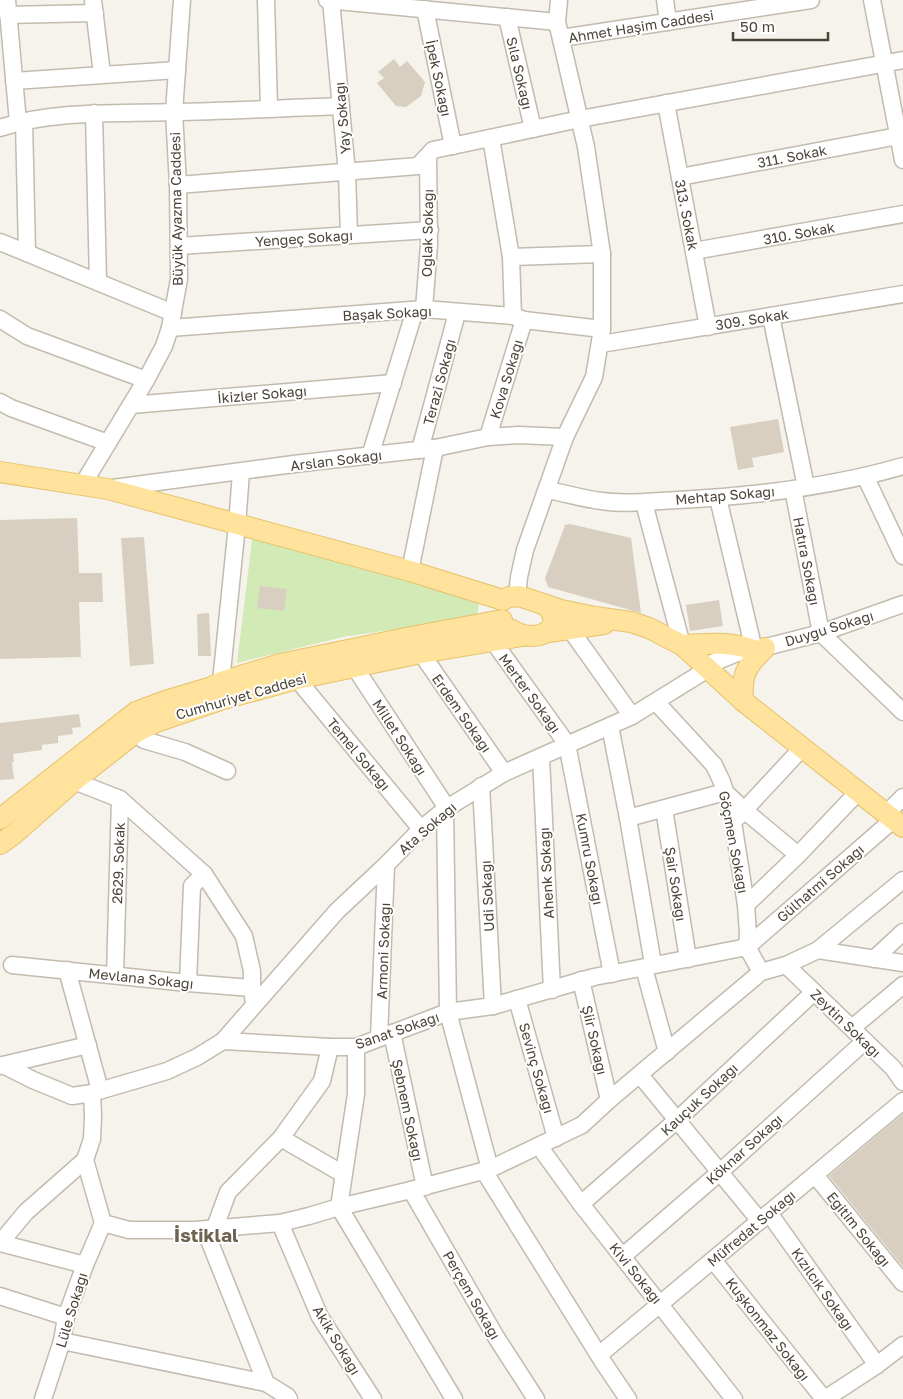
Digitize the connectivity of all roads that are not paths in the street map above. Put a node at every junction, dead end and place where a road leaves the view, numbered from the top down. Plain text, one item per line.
1 (182, 0) edge
2 (266, 0) edge
3 (333, 0) edge
4 (559, 0) edge
5 (664, 0) edge
6 (811, 0) edge
7 (872, 0) edge
8 (779, 2) edge
9 (383, 3) edge
10 (94, 6) edge
11 (458, 6) edge
12 (7, 8) edge
13 (425, 9) junction
14 (507, 17) junction
15 (557, 22) junction
16 (668, 22) junction
17 (561, 38) junction
18 (5, 46) edge
19 (903, 60) edge
20 (884, 64) junction
21 (176, 70) junction
22 (102, 74) junction
23 (14, 81) junction
24 (666, 103) junction
25 (341, 106) junction
26 (269, 108) junction
27 (174, 112) junction
28 (94, 113) junction
29 (580, 119) junction
30 (21, 121) junction
31 (0, 128) edge
32 (533, 129) junction
33 (901, 136) edge
34 (490, 138) junction
35 (453, 146) junction
36 (428, 156) junction
37 (903, 160) edge
38 (347, 173) junction
39 (680, 177) junction
40 (178, 185) junction
41 (903, 214) edge
42 (430, 230) junction
43 (349, 235) junction
44 (0, 242) edge
45 (179, 246) junction
46 (694, 251) junction
47 (27, 253) junction
48 (602, 254) junction
49 (511, 257) junction
50 (98, 282) junction
51 (903, 294) edge
52 (420, 310) junction
53 (457, 313) junction
54 (771, 316) junction
55 (518, 318) junction
56 (0, 319) edge
57 (171, 320) junction
58 (708, 326) junction
59 (601, 337) junction
60 (146, 380) junction
61 (393, 383) junction
62 (0, 402) edge
63 (131, 405) junction
64 (488, 437) junction
65 (565, 437) junction
66 (108, 443) junction
67 (427, 449) junction
68 (370, 456) junction
69 (903, 466) edge
70 (0, 472) edge
71 (241, 472) junction
72 (865, 476) junction
73 (84, 484) junction
74 (800, 488) junction
75 (108, 489) junction
76 (547, 490) junction
77 (718, 498) junction
78 (644, 502) junction
79 (237, 525) junction
80 (903, 556) edge
81 (410, 571) junction
82 (510, 598) junction
83 (903, 604) edge
84 (546, 606) junction
85 (502, 620) junction
86 (631, 622) junction
87 (570, 629) junction
88 (549, 632) junction
89 (821, 633) junction
90 (522, 636) junction
91 (493, 641) junction
92 (682, 645) junction
93 (759, 649) junction
94 (421, 653) junction
95 (354, 666) junction
96 (708, 669) junction
97 (297, 679) junction
98 (221, 682) junction
99 (743, 701) junction
100 (656, 702) junction
101 (903, 712) edge
102 (632, 716) junction
103 (610, 726) junction
104 (135, 733) junction
105 (567, 744) junction
106 (803, 747) junction
107 (541, 757) junction
108 (227, 771) dead end
109 (504, 773) junction
110 (74, 781) junction
111 (480, 786) junction
112 (725, 792) junction
113 (858, 792) junction
114 (903, 797) edge
115 (120, 799) junction
116 (446, 808) junction
117 (664, 809) junction
118 (739, 816) junction
119 (628, 818) junction
120 (0, 819) edge
121 (894, 820) edge
122 (421, 829) junction
123 (0, 844) edge
124 (798, 855) junction
125 (386, 865) junction
126 (204, 874) junction
127 (903, 880) edge
128 (746, 905) junction
129 (903, 932) edge
130 (747, 947) junction
131 (818, 950) junction
132 (874, 959) junction
133 (688, 960) junction
134 (12, 965) dead end
135 (902, 965) edge
136 (648, 966) junction
137 (786, 966) junction
138 (67, 970) junction
139 (761, 972) junction
140 (612, 974) junction
141 (115, 975) junction
142 (581, 980) junction
143 (188, 983) junction
144 (903, 985) edge
145 (252, 988) junction
146 (552, 990) junction
147 (814, 992) junction
148 (518, 998) junction
149 (254, 1005) junction
150 (494, 1006) junction
151 (448, 1012) junction
152 (852, 1028) junction
153 (386, 1035) junction
154 (223, 1041) junction
155 (865, 1041) junction
156 (88, 1045) junction
157 (330, 1047) junction
158 (356, 1047) junction
159 (667, 1052) junction
160 (2, 1065) edge
161 (640, 1075) junction
162 (903, 1082) edge
163 (96, 1092) junction
164 (609, 1100) junction
165 (903, 1102) edge
166 (677, 1120) junction
167 (282, 1138) junction
168 (556, 1138) junction
169 (539, 1146) junction
170 (85, 1160) junction
171 (488, 1170) junction
172 (720, 1172) junction
173 (343, 1174) junction
174 (815, 1175) junction
175 (418, 1188) junction
176 (581, 1204) junction
177 (339, 1207) junction
178 (765, 1217) junction
179 (103, 1222) junction
180 (280, 1223) junction
181 (210, 1230) junction
182 (623, 1256) junction
183 (713, 1260) junction
184 (85, 1265) junction
185 (903, 1283) edge
186 (0, 1296) edge
187 (661, 1304) junction
188 (66, 1317) junction
189 (62, 1341) junction
190 (903, 1345) edge
191 (599, 1354) junction
192 (877, 1365) junction
193 (266, 1383) junction
194 (42, 1399) edge
195 (289, 1399) edge
196 (373, 1399) edge
197 (454, 1399) edge
198 (536, 1399) edge
199 (628, 1399) edge
200 (734, 1399) edge
201 (824, 1399) edge

1 - 21 street, Büyük Ayazma Caddesi
2 - 26 street
3 - 9 street
3 - 25 street, Yay Sokağı
4 - 15 street
5 - 16 street
6 - 8 street, Ahmet Haşim Caddesi
7 - 20 street
8 - 16 street, Ahmet Haşim Caddesi
9 - 13 street
10 - 12 street
10 - 22 street
11 - 13 street
11 - 14 street
12 - 18 street
13 - 35 street, İpek Sokağı
14 - 15 street
14 - 32 street, Sıla Sokağı
15 - 17 street
16 - 17 street, Ahmet Haşim Caddesi
17 - 29 street
18 - 23 street
19 - 20 street
20 - 24 street
20 - 33 street
21 - 22 street
21 - 27 street, Büyük Ayazma Caddesi
22 - 23 street
23 - 30 street
24 - 29 street
24 - 39 street, 313. Sokak
25 - 26 street
25 - 38 street, Yay Sokağı
26 - 27 street
27 - 28 street
27 - 40 street, Büyük Ayazma Caddesi
28 - 30 street
28 - 50 street
29 - 32 street
29 - 48 street
30 - 31 street
30 - 47 street
32 - 34 street
33 - 37 street
33 - 39 street, 311. Sokak
34 - 35 street
34 - 49 street, Kova Sokağı
35 - 36 street
36 - 38 street
36 - 42 street, Oğlak Sokağı
38 - 40 street
38 - 43 street, Yay Sokağı
39 - 46 street, 313. Sokak
40 - 45 street, Büyük Ayazma Caddesi
41 - 46 street, 310. Sokak
42 - 43 street, Yengeç Sokağı
42 - 52 street, Oğlak Sokağı
43 - 45 street, Yengeç Sokağı
44 - 47 street
45 - 57 street, Büyük Ayazma Caddesi
46 - 58 street, 313. Sokak
47 - 50 street
48 - 49 street
48 - 59 street
49 - 55 street, Kova Sokağı
50 - 57 street
51 - 54 street, 309. Sokak
52 - 53 street, Başak Sokağı
52 - 57 street, Başak Sokağı
52 - 61 street, Oğlak Sokağı
53 - 55 street, Başak Sokağı
53 - 67 street, Terazi Sokağı
54 - 58 street, 309. Sokak
54 - 74 street, Hatıra Sokağı
55 - 59 street, Başak Sokağı
55 - 64 street, Kova Sokağı
56 - 60 street
57 - 60 street, Büyük Ayazma Caddesi
58 - 59 street, 309. Sokak
59 - 65 street
60 - 63 street, Büyük Ayazma Caddesi
61 - 63 street, İkizler Sokağı
61 - 68 street, Oğlak Sokağı
62 - 66 street
63 - 66 street, Büyük Ayazma Caddesi
64 - 65 street, Arslan Sokağı
64 - 67 street, Arslan Sokağı
65 - 76 street
66 - 73 street, Büyük Ayazma Caddesi
67 - 68 street, Arslan Sokağı
67 - 81 street, Terazi Sokağı
68 - 71 street, Arslan Sokağı
69 - 72 street, Mehtap Sokağı
70 - 73 main road
71 - 75 street, Arslan Sokağı
71 - 79 street
72 - 74 street, Mehtap Sokağı
72 - 80 street
73 - 75 main road
74 - 77 street, Mehtap Sokağı
74 - 89 street, Hatıra Sokağı
75 - 79 main road
76 - 78 street, Mehtap Sokağı
76 - 82 street
77 - 78 street, Mehtap Sokağı
77 - 93 street
78 - 92 street
79 - 81 main road
79 - 98 street
81 - 82 main road
82 - 84 main road
82 - 85 main road
83 - 89 street, Duygu Sokağı
84 - 86 main road
84 - 88 main road
85 - 90 main road
85 - 98 main road, Cumhuriyet Caddesi
86 - 87 main road
86 - 92 main road
87 - 88 main road
87 - 102 street
88 - 90 main road
89 - 93 street, Duygu Sokağı
89 - 101 street
90 - 91 main road, Cumhuriyet Caddesi
91 - 94 main road, Cumhuriyet Caddesi
91 - 105 street, Merter Sokağı
92 - 93 main road
92 - 96 main road
93 - 96 street, Duygu Sokağı
93 - 99 main road
94 - 95 main road, Cumhuriyet Caddesi
94 - 109 street, Erdem Sokağı
95 - 97 main road, Cumhuriyet Caddesi
95 - 116 street, Millet Sokağı
96 - 99 main road
96 - 100 street, Ata Sokağı
97 - 104 main road, Cumhuriyet Caddesi
97 - 122 street, Temel Sokağı
98 - 120 main road, Cumhuriyet Caddesi
99 - 106 main road
100 - 102 street, Ata Sokağı
100 - 112 street, Göçmen Sokağı
102 - 103 street, Ata Sokağı
103 - 105 street, Ata Sokağı
103 - 119 street
104 - 108 street
104 - 110 main road, Cumhuriyet Caddesi
105 - 107 street, Ata Sokağı
105 - 140 street, Kumru Sokağı
106 - 113 main road
106 - 118 street
107 - 109 street, Ata Sokağı
107 - 146 street, Ahenk Sokağı
109 - 111 street, Ata Sokağı
110 - 115 street
110 - 123 main road, Cumhuriyet Caddesi
111 - 116 street, Ata Sokağı
111 - 150 street, Udi Sokağı
112 - 117 street
112 - 118 street, Göçmen Sokağı
113 - 121 main road
113 - 124 street
114 - 121 street, Gülhatmi Sokağı
115 - 126 street
115 - 141 street, 2629. Sokak
116 - 122 street, Ata Sokağı
116 - 151 street
117 - 119 street
117 - 133 street, Şair Sokağı
118 - 124 street
118 - 128 street, Göçmen Sokağı
119 - 136 street
121 - 130 street, Gülhatmi Sokağı
122 - 125 street, Ata Sokağı
124 - 128 street
125 - 149 street, Ata Sokağı
125 - 153 street, Armoni Sokağı
126 - 143 street
126 - 145 street
127 - 131 street
128 - 130 street, Göçmen Sokağı
129 - 132 street
130 - 133 street, Sanat Sokağı
130 - 139 street
131 - 132 street
131 - 137 street
132 - 135 street
133 - 136 street, Sanat Sokağı
134 - 138 street, Mevlana Sokağı
136 - 140 street, Sanat Sokağı
136 - 159 street
137 - 139 street
137 - 147 street, Zeytin Sokağı
138 - 141 street, Mevlana Sokağı
138 - 156 street
139 - 159 street
140 - 142 street, Sanat Sokağı
141 - 143 street, Mevlana Sokağı
142 - 146 street, Sanat Sokağı
142 - 164 street, Şiir Sokağı
143 - 145 street, Mevlana Sokağı
144 - 152 street
145 - 149 street
146 - 148 street, Sanat Sokağı
147 - 152 street, Zeytin Sokağı
147 - 166 street, Kauçuk Sokağı
148 - 150 street, Sanat Sokağı
148 - 168 street, Sevinç Sokağı
149 - 154 street, Ata Sokağı
150 - 151 street, Sanat Sokağı
151 - 153 street, Sanat Sokağı
151 - 171 street
152 - 155 street, Zeytin Sokağı
153 - 158 street, Sanat Sokağı
153 - 175 street, Şebnem Sokağı
154 - 157 street, Sanat Sokağı
154 - 163 street
155 - 162 street, Zeytin Sokağı
155 - 172 street, Köknar Sokağı
156 - 160 street
156 - 163 street
157 - 158 street, Sanat Sokağı
157 - 167 street
158 - 173 street
159 - 161 street
160 - 163 street
161 - 164 street
161 - 166 street, Kızılcık Sokağı
163 - 170 street
164 - 168 street
165 - 174 street, Müfredat Sokağı
166 - 172 street, Kızılcık Sokağı
166 - 176 street, Kauçuk Sokağı
167 - 173 street
167 - 181 street
168 - 169 street
169 - 171 street
169 - 176 street, Kivi Sokağı
170 - 179 street
170 - 184 street
171 - 175 street
171 - 191 street
172 - 178 street, Kızılcık Sokağı
172 - 182 street, Köknar Sokağı
173 - 177 street
174 - 178 street, Müfredat Sokağı
174 - 185 street, Eğitim Sokağı
175 - 177 street
175 - 198 street, Perçem Sokağı
176 - 182 street, Kivi Sokağı
177 - 180 street
177 - 197 street
178 - 183 street, Müfredat Sokağı
178 - 192 street, Kızılcık Sokağı
179 - 181 street
179 - 184 street, Lüle Sokağı
180 - 181 street
180 - 196 street, Akik Sokağı
181 - 193 street
182 - 187 street, Kivi Sokağı
183 - 187 street, Müfredat Sokağı
183 - 201 street, Kuşkonmaz Sokağı
184 - 188 street, Lüle Sokağı
186 - 188 street
187 - 191 street, Müfredat Sokağı
187 - 200 street, Kivi Sokağı
188 - 189 street, Lüle Sokağı
189 - 193 street
189 - 194 street, Lüle Sokağı
190 - 192 street
191 - 199 street
192 - 201 street
193 - 195 street

